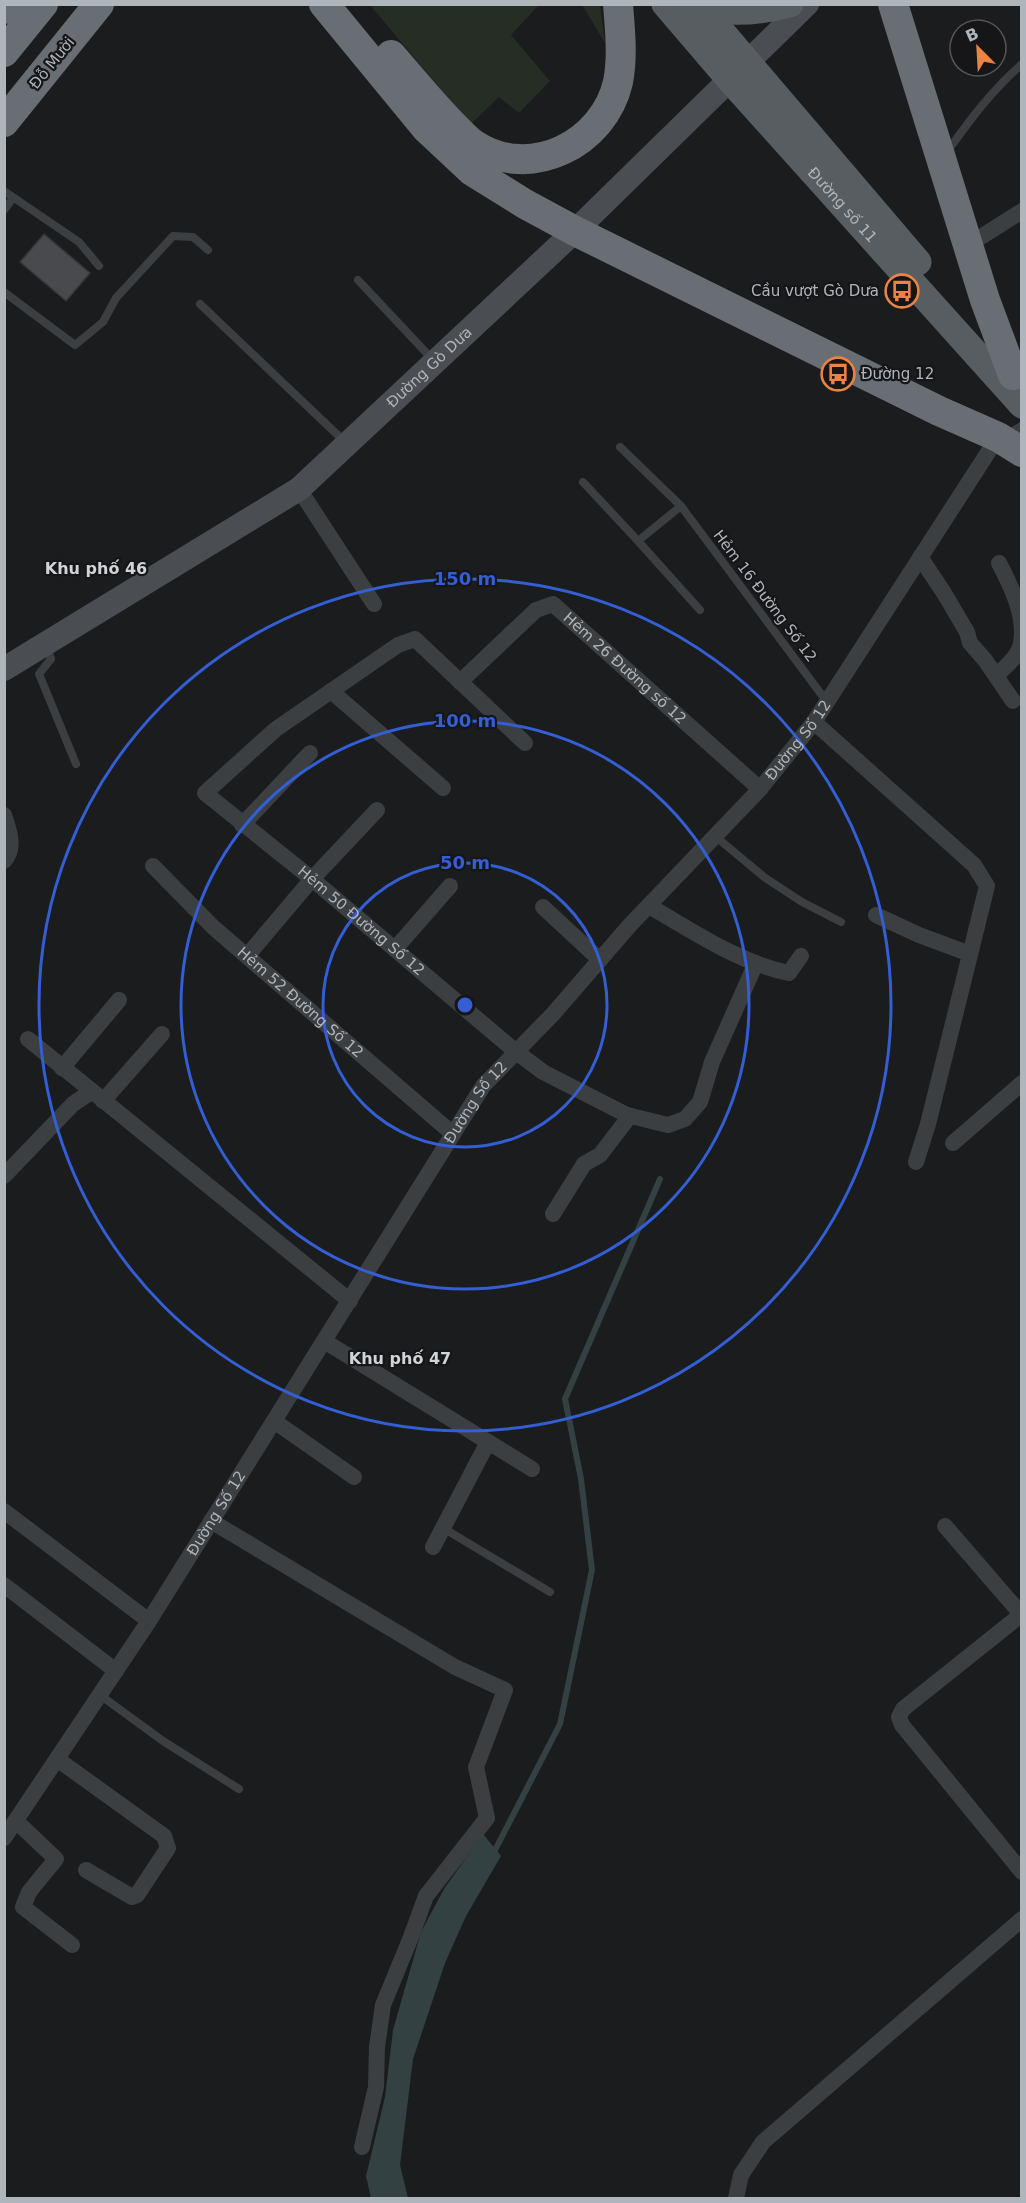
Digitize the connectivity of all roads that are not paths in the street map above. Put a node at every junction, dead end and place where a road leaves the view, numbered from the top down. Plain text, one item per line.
1 (8, 4) edge
2 (43, 4) edge
3 (76, 4) edge
4 (99, 4) edge
5 (324, 4) edge
6 (348, 4) edge
7 (618, 4) edge
8 (665, 4) edge
9 (790, 4) edge
10 (807, 4) edge
11 (893, 4) edge
12 (700, 7) edge
13 (4, 9) edge
14 (4, 51) edge
15 (1022, 64) edge
16 (739, 71) junction
17 (4, 94) edge
18 (4, 122) edge
19 (941, 159) junction
20 (4, 191) edge
21 (14, 198) junction
22 (4, 210) edge
23 (1022, 212) edge
24 (575, 231) junction
25 (968, 245) junction
26 (208, 250) dead end
27 (99, 266) dead end
28 (358, 280) dead end
29 (4, 292) edge
30 (200, 304) dead end
31 (434, 361) junction
32 (1017, 380) edge
33 (1022, 405) edge
34 (1014, 439) edge
35 (347, 444) junction
36 (620, 447) dead end
37 (583, 482) dead end
38 (299, 489) junction
39 (681, 506) junction
40 (638, 541) junction
41 (920, 557) junction
42 (999, 563) dead end
43 (374, 604) dead end
44 (700, 610) dead end
45 (45, 644) junction
46 (4, 669) edge
47 (996, 676) junction
48 (460, 682) junction
49 (331, 691) junction
50 (1013, 701) dead end
51 (827, 702) junction
52 (814, 722) junction
53 (525, 743) dead end
54 (310, 753) dead end
55 (76, 764) dead end
56 (443, 788) dead end
57 (760, 789) junction
58 (377, 810) dead end
59 (4, 815) edge
60 (242, 825) junction
61 (715, 837) junction
62 (4, 861) edge
63 (153, 866) dead end
64 (312, 879) junction
65 (450, 886) dead end
66 (649, 906) junction
67 (543, 907) dead end
68 (876, 915) dead end
69 (841, 922) dead end
70 (395, 949) junction
71 (970, 954) junction
72 (247, 956) junction
73 (801, 956) dead end
74 (600, 960) junction
75 (756, 963) junction
76 (119, 1000) dead end
77 (162, 1035) dead end
78 (28, 1039) dead end
79 (515, 1051) junction
80 (62, 1068) junction
81 (1022, 1083) edge
82 (97, 1096) junction
83 (627, 1115) junction
84 (453, 1134) junction
85 (953, 1143) dead end
86 (916, 1162) dead end
87 (4, 1176) edge
88 (553, 1214) dead end
89 (350, 1301) junction
90 (324, 1341) junction
91 (274, 1421) junction
92 (488, 1442) junction
93 (532, 1469) dead end
94 (354, 1477) dead end
95 (4, 1511) edge
96 (211, 1521) junction
97 (945, 1526) dead end
98 (443, 1528) junction
99 (433, 1547) dead end
100 (4, 1585) edge
101 (550, 1592) dead end
102 (1021, 1614) edge
103 (148, 1621) junction
104 (116, 1671) junction
105 (100, 1695) junction
106 (57, 1759) junction
107 (239, 1789) dead end
108 (16, 1821) junction
109 (4, 1838) edge
110 (87, 1870) dead end
111 (1022, 1872) edge
112 (1022, 1920) edge
113 (72, 1945) dead end
114 (362, 2147) dead end
115 (736, 2199) edge

1 - 13 highway
2 - 14 highway
3 - 17 highway, Đỗ Mười
4 - 18 highway, Đỗ Mười
5 - 24 highway
6 - 7 highway
8 - 16 main road, Đường số 11
9 - 12 main road
10 - 16 street, Đường Gò Dưa
11 - 19 highway
12 - 16 main road, Đường số 11
15 - 19 lane
16 - 24 street, Đường Gò Dưa
16 - 32 main road, Đường số 11
16 - 33 main road, Đường số 11
19 - 25 highway
20 - 21 lane
21 - 22 lane
21 - 27 lane
23 - 25 street
24 - 31 street, Đường Gò Dưa
24 - 34 highway
25 - 32 highway
26 - 29 lane
28 - 31 lane
30 - 35 lane
31 - 35 street, Đường Gò Dưa
34 - 41 street, Đường Số 12
35 - 38 street, Đường Gò Dưa
36 - 39 lane, Hẻm 16 Đường Số 12
37 - 40 lane
38 - 43 street
38 - 45 street, Đường Gò Dưa
39 - 40 lane
39 - 51 lane, Hẻm 16 Đường Số 12
40 - 44 lane
41 - 47 street
41 - 51 street, Đường Số 12
42 - 47 street
45 - 46 street, Đường Gò Dưa
45 - 55 lane
47 - 50 street
48 - 49 street
48 - 53 street
48 - 57 street, Hẻm 26 Đường số 12
49 - 56 street
49 - 60 street, Hẻm 50 Đường Số 12
51 - 52 street, Đường Số 12
52 - 57 street, Đường Số 12
52 - 71 street
54 - 60 street
57 - 61 street, Đường Số 12
58 - 64 street
59 - 62 street
60 - 64 street, Hẻm 50 Đường Số 12
61 - 66 street, Đường Số 12
61 - 69 lane
63 - 72 street, Hẻm 52 Đường Số 12
64 - 70 street, Hẻm 50 Đường Số 12
64 - 72 street
65 - 70 street
66 - 74 street, Đường Số 12
66 - 75 street
67 - 74 street
68 - 71 street
70 - 79 street, Hẻm 50 Đường Số 12
71 - 86 street
72 - 84 street, Hẻm 52 Đường Số 12
73 - 75 street
74 - 79 street, Đường Số 12
75 - 83 street, Hẻm 50 Đường Số 12
76 - 80 street
77 - 82 street
78 - 80 street
79 - 83 street, Hẻm 50 Đường Số 12
79 - 84 street, Đường Số 12
80 - 82 street
81 - 85 street
82 - 87 street
82 - 89 street
83 - 88 street
84 - 89 street, Đường Số 12
89 - 90 street, Đường Số 12
90 - 91 street, Đường Số 12
90 - 92 street
91 - 94 street
91 - 96 street, Đường Số 12
92 - 93 street
92 - 98 street
95 - 103 street
96 - 103 street, Đường Số 12
96 - 114 street
97 - 102 street
98 - 99 street
98 - 101 lane
100 - 104 street
102 - 111 street
103 - 104 street, Đường Số 12
104 - 105 street, Đường Số 12
105 - 106 street, Đường Số 12
105 - 107 lane
106 - 108 street, Đường Số 12
106 - 110 street
108 - 109 street, Đường Số 12
108 - 113 street
112 - 115 street

